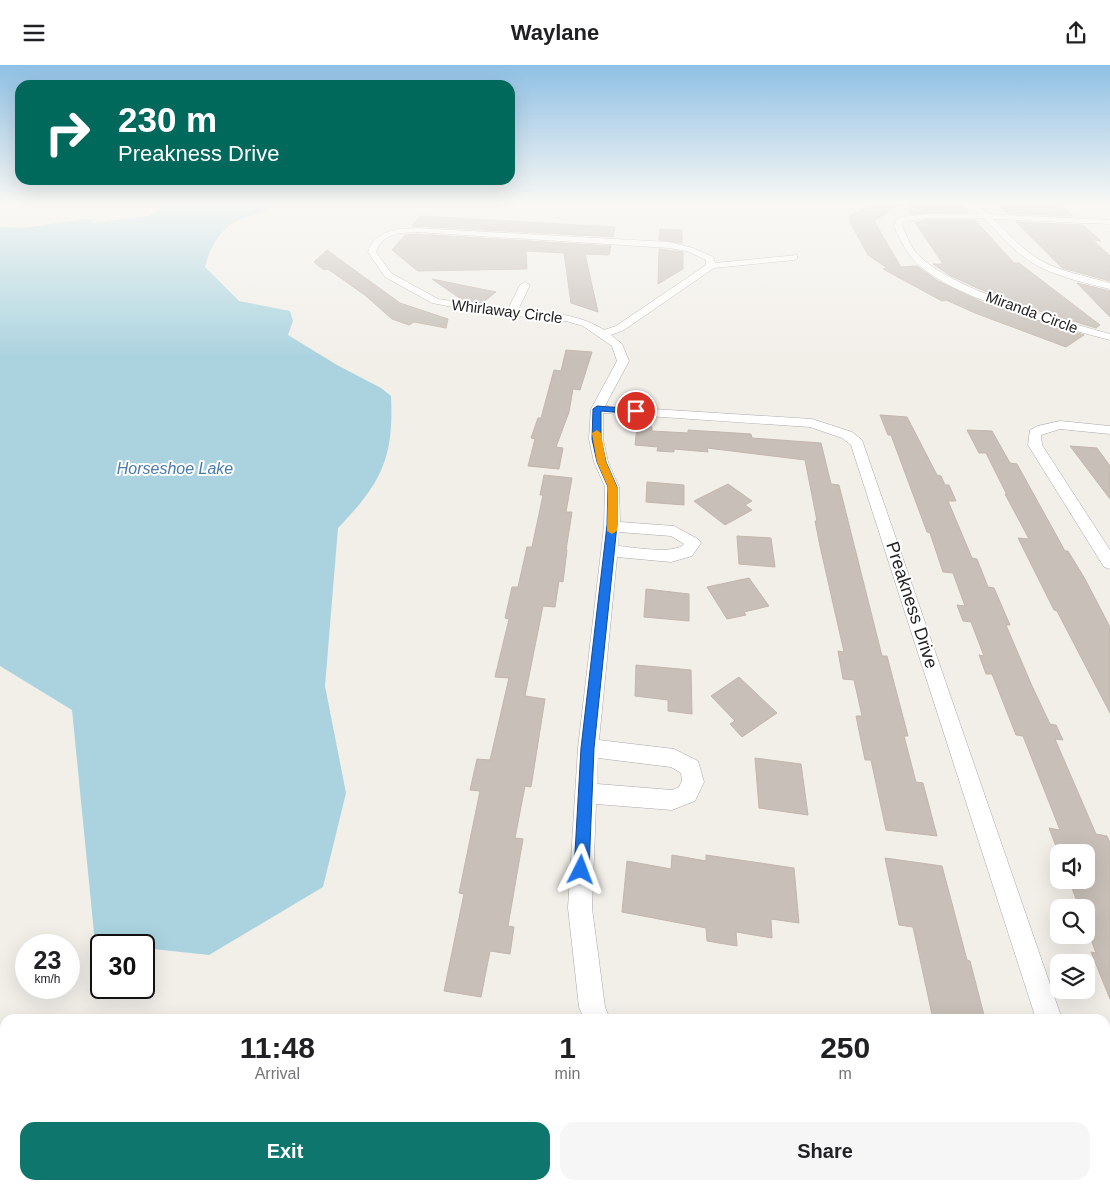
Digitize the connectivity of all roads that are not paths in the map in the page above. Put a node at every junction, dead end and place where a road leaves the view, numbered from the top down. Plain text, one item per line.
1 (374, 254) edge
2 (703, 254) edge
3 (913, 254) edge
4 (1027, 254) edge
5 (794, 257) dead end
6 (711, 265) junction
7 (525, 285) dead end
8 (1110, 286) edge
9 (512, 312) junction
10 (604, 334) junction
11 (1110, 337) edge
12 (597, 409) junction
13 (1110, 429) edge
14 (612, 525) junction
15 (609, 551) junction
16 (1110, 563) edge
17 (588, 748) junction
18 (585, 793) junction
19 (595, 1014) edge
20 (1047, 1014) edge

1 - 9 street, Whirlaway Circle
2 - 6 street, Whirlaway Circle
3 - 11 street, Miranda Circle
4 - 8 street
5 - 6 street
6 - 10 street
7 - 9 street
9 - 10 street, Whirlaway Circle
10 - 12 street
12 - 14 street
12 - 20 street, Preakness Drive
13 - 16 street
14 - 15 street
14 - 15 street
15 - 17 street
17 - 18 street
17 - 18 street
18 - 19 street

